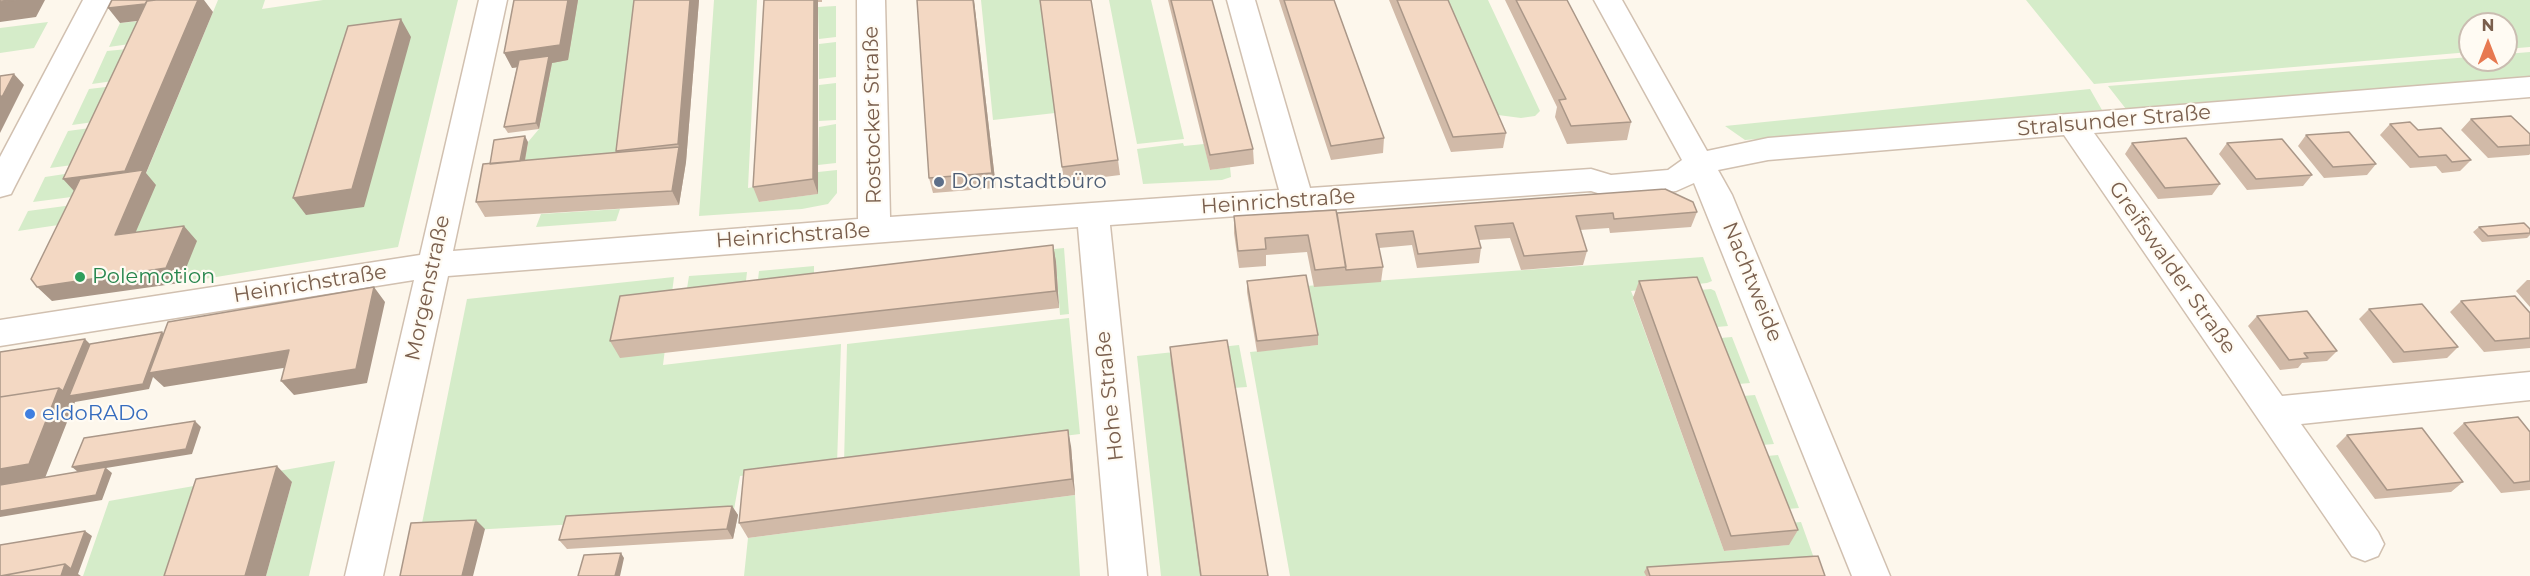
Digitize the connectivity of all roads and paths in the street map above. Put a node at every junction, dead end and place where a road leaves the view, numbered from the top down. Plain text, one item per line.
1 (97, 0) edge
2 (493, 0) edge
3 (871, 0) edge
4 (1241, 0) edge
5 (1608, 0) edge
6 (2530, 87) edge
7 (2072, 124) junction
8 (1699, 163) junction
9 (0, 186) edge
10 (1298, 201) junction
11 (1093, 215) junction
12 (874, 230) junction
13 (432, 265) junction
14 (0, 333) edge
15 (2530, 386) edge
16 (2272, 412) junction
17 (2365, 544) dead end
18 (364, 576) edge
19 (1128, 576) edge
20 (1871, 576) edge

1 - 9 street
2 - 13 street, Morgenstraße
3 - 12 street, Rostocker Straße
4 - 10 street
5 - 8 street, Nachtweide
6 - 7 street, Stralsunder Straße
7 - 8 street, Stralsunder Straße
7 - 16 street, Greifswalder Straße
8 - 10 street, Heinrichstraße
8 - 20 street, Nachtweide
10 - 11 street, Heinrichstraße
11 - 12 street, Heinrichstraße
11 - 19 street, Hohe Straße
12 - 13 street, Heinrichstraße
13 - 14 street, Heinrichstraße
13 - 18 street, Morgenstraße
15 - 16 street
16 - 17 street, Greifswalder Straße

